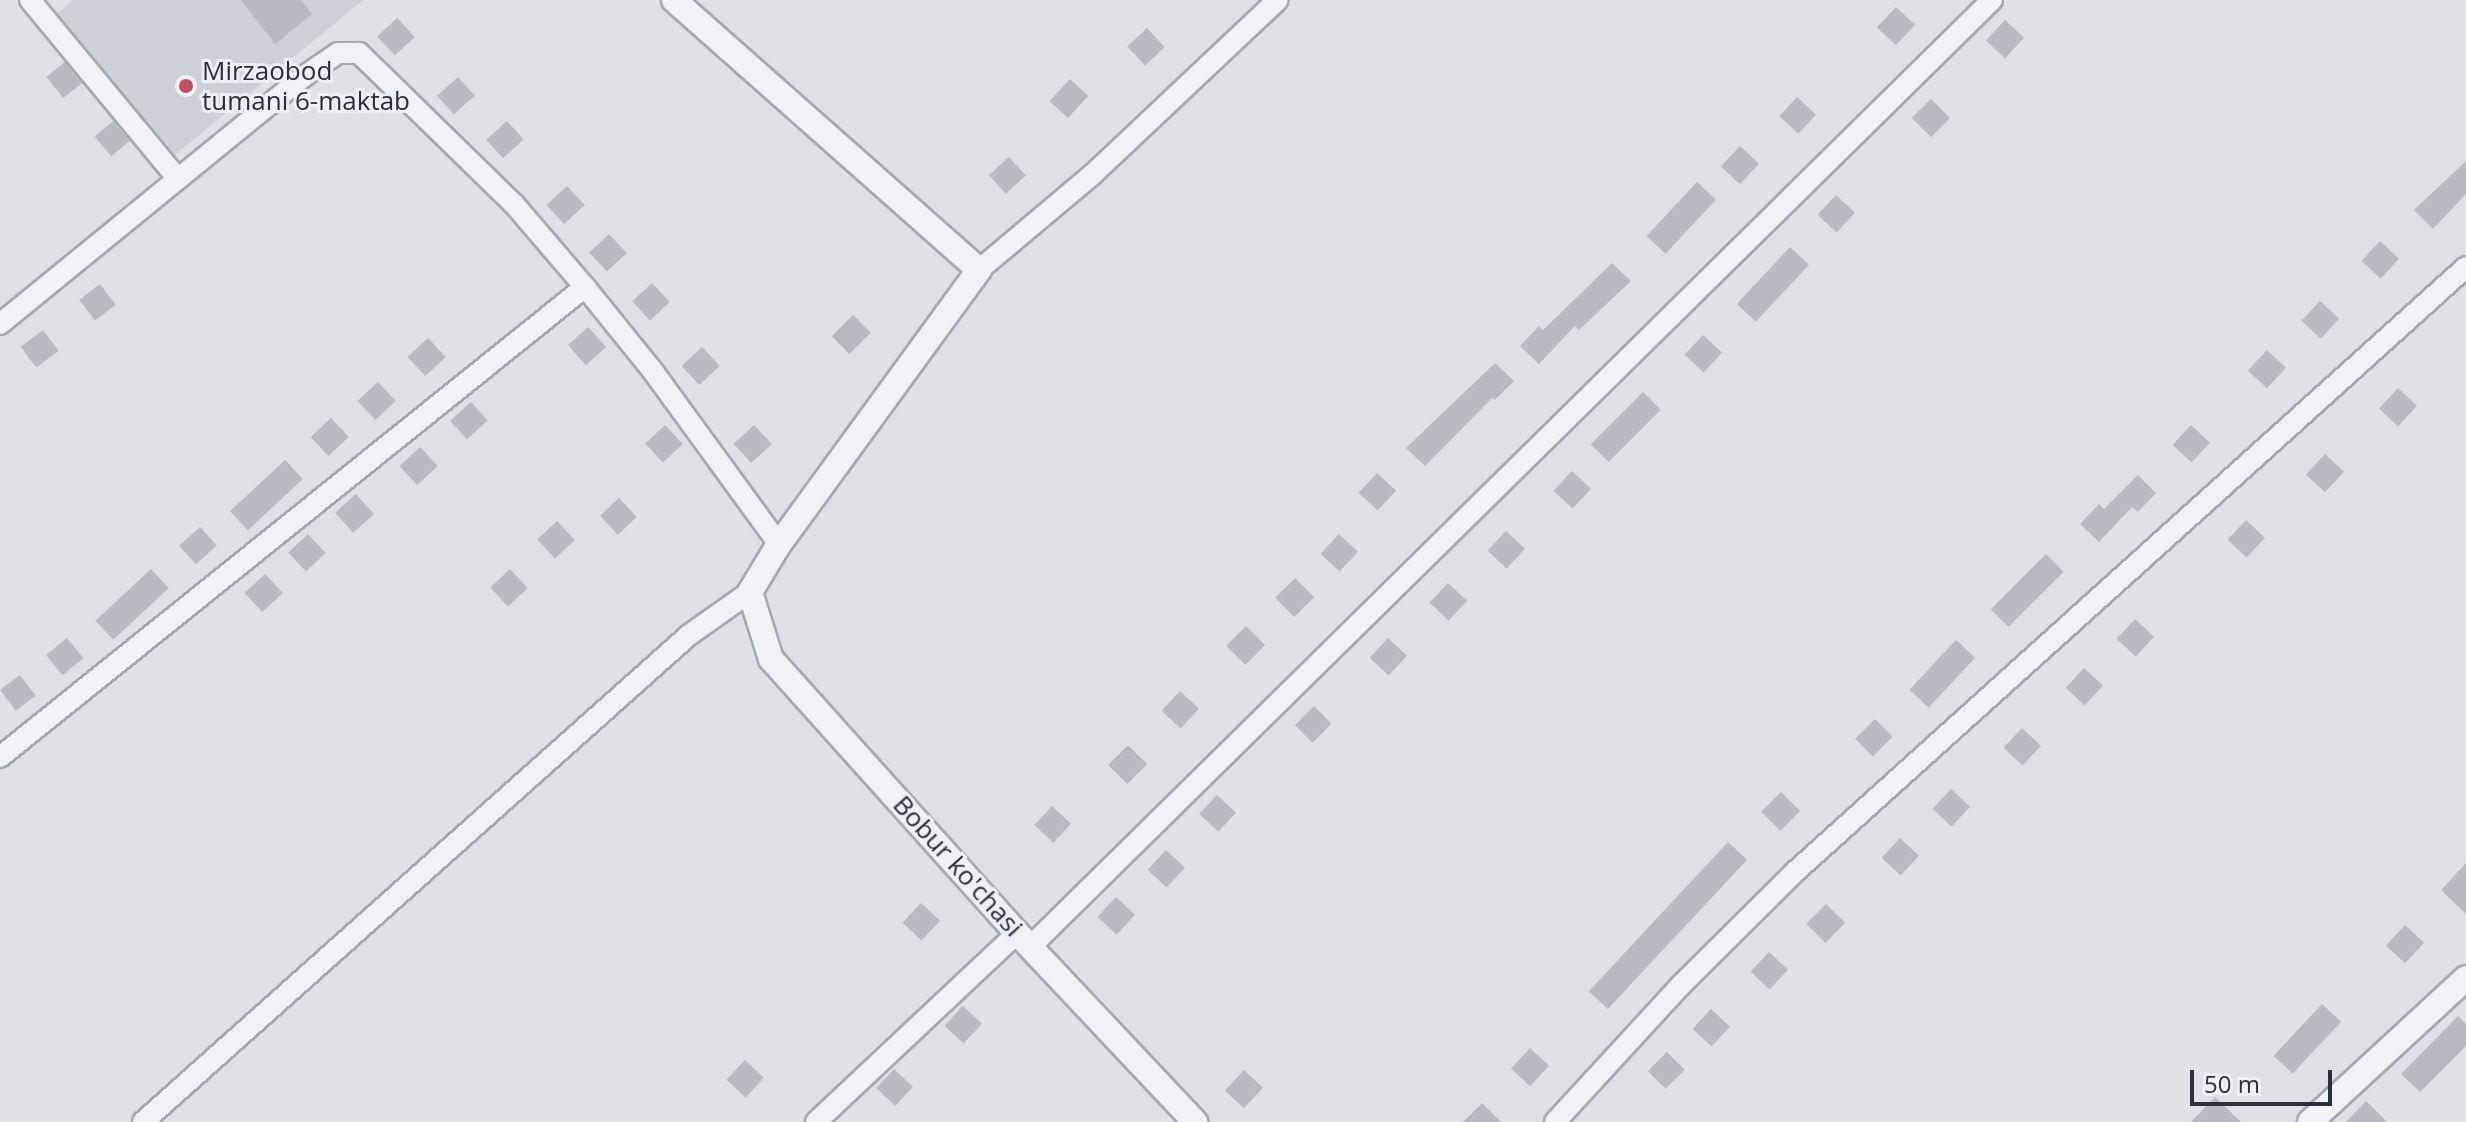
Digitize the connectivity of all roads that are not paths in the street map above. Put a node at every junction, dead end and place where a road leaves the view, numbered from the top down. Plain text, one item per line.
1 (674, 0) edge
2 (1278, 0) edge
3 (1992, 0) edge
4 (41, 4) edge
5 (178, 179) junction
6 (2466, 267) edge
7 (979, 270) junction
8 (585, 287) junction
9 (0, 324) edge
10 (779, 544) junction
11 (750, 592) junction
12 (0, 757) edge
13 (1024, 940) junction
14 (2466, 978) edge
15 (143, 1122) edge
16 (816, 1122) edge
17 (1195, 1122) edge
18 (1555, 1122) edge
19 (2310, 1122) edge

1 - 7 street
2 - 7 street
3 - 13 street
4 - 5 street
5 - 8 street
5 - 9 street
6 - 18 street
7 - 10 street
8 - 10 street
8 - 12 street
10 - 11 street
11 - 13 street, Bobur ko'chasi
11 - 15 street
13 - 16 street
13 - 17 street, Bobur ko'chasi
14 - 19 street

